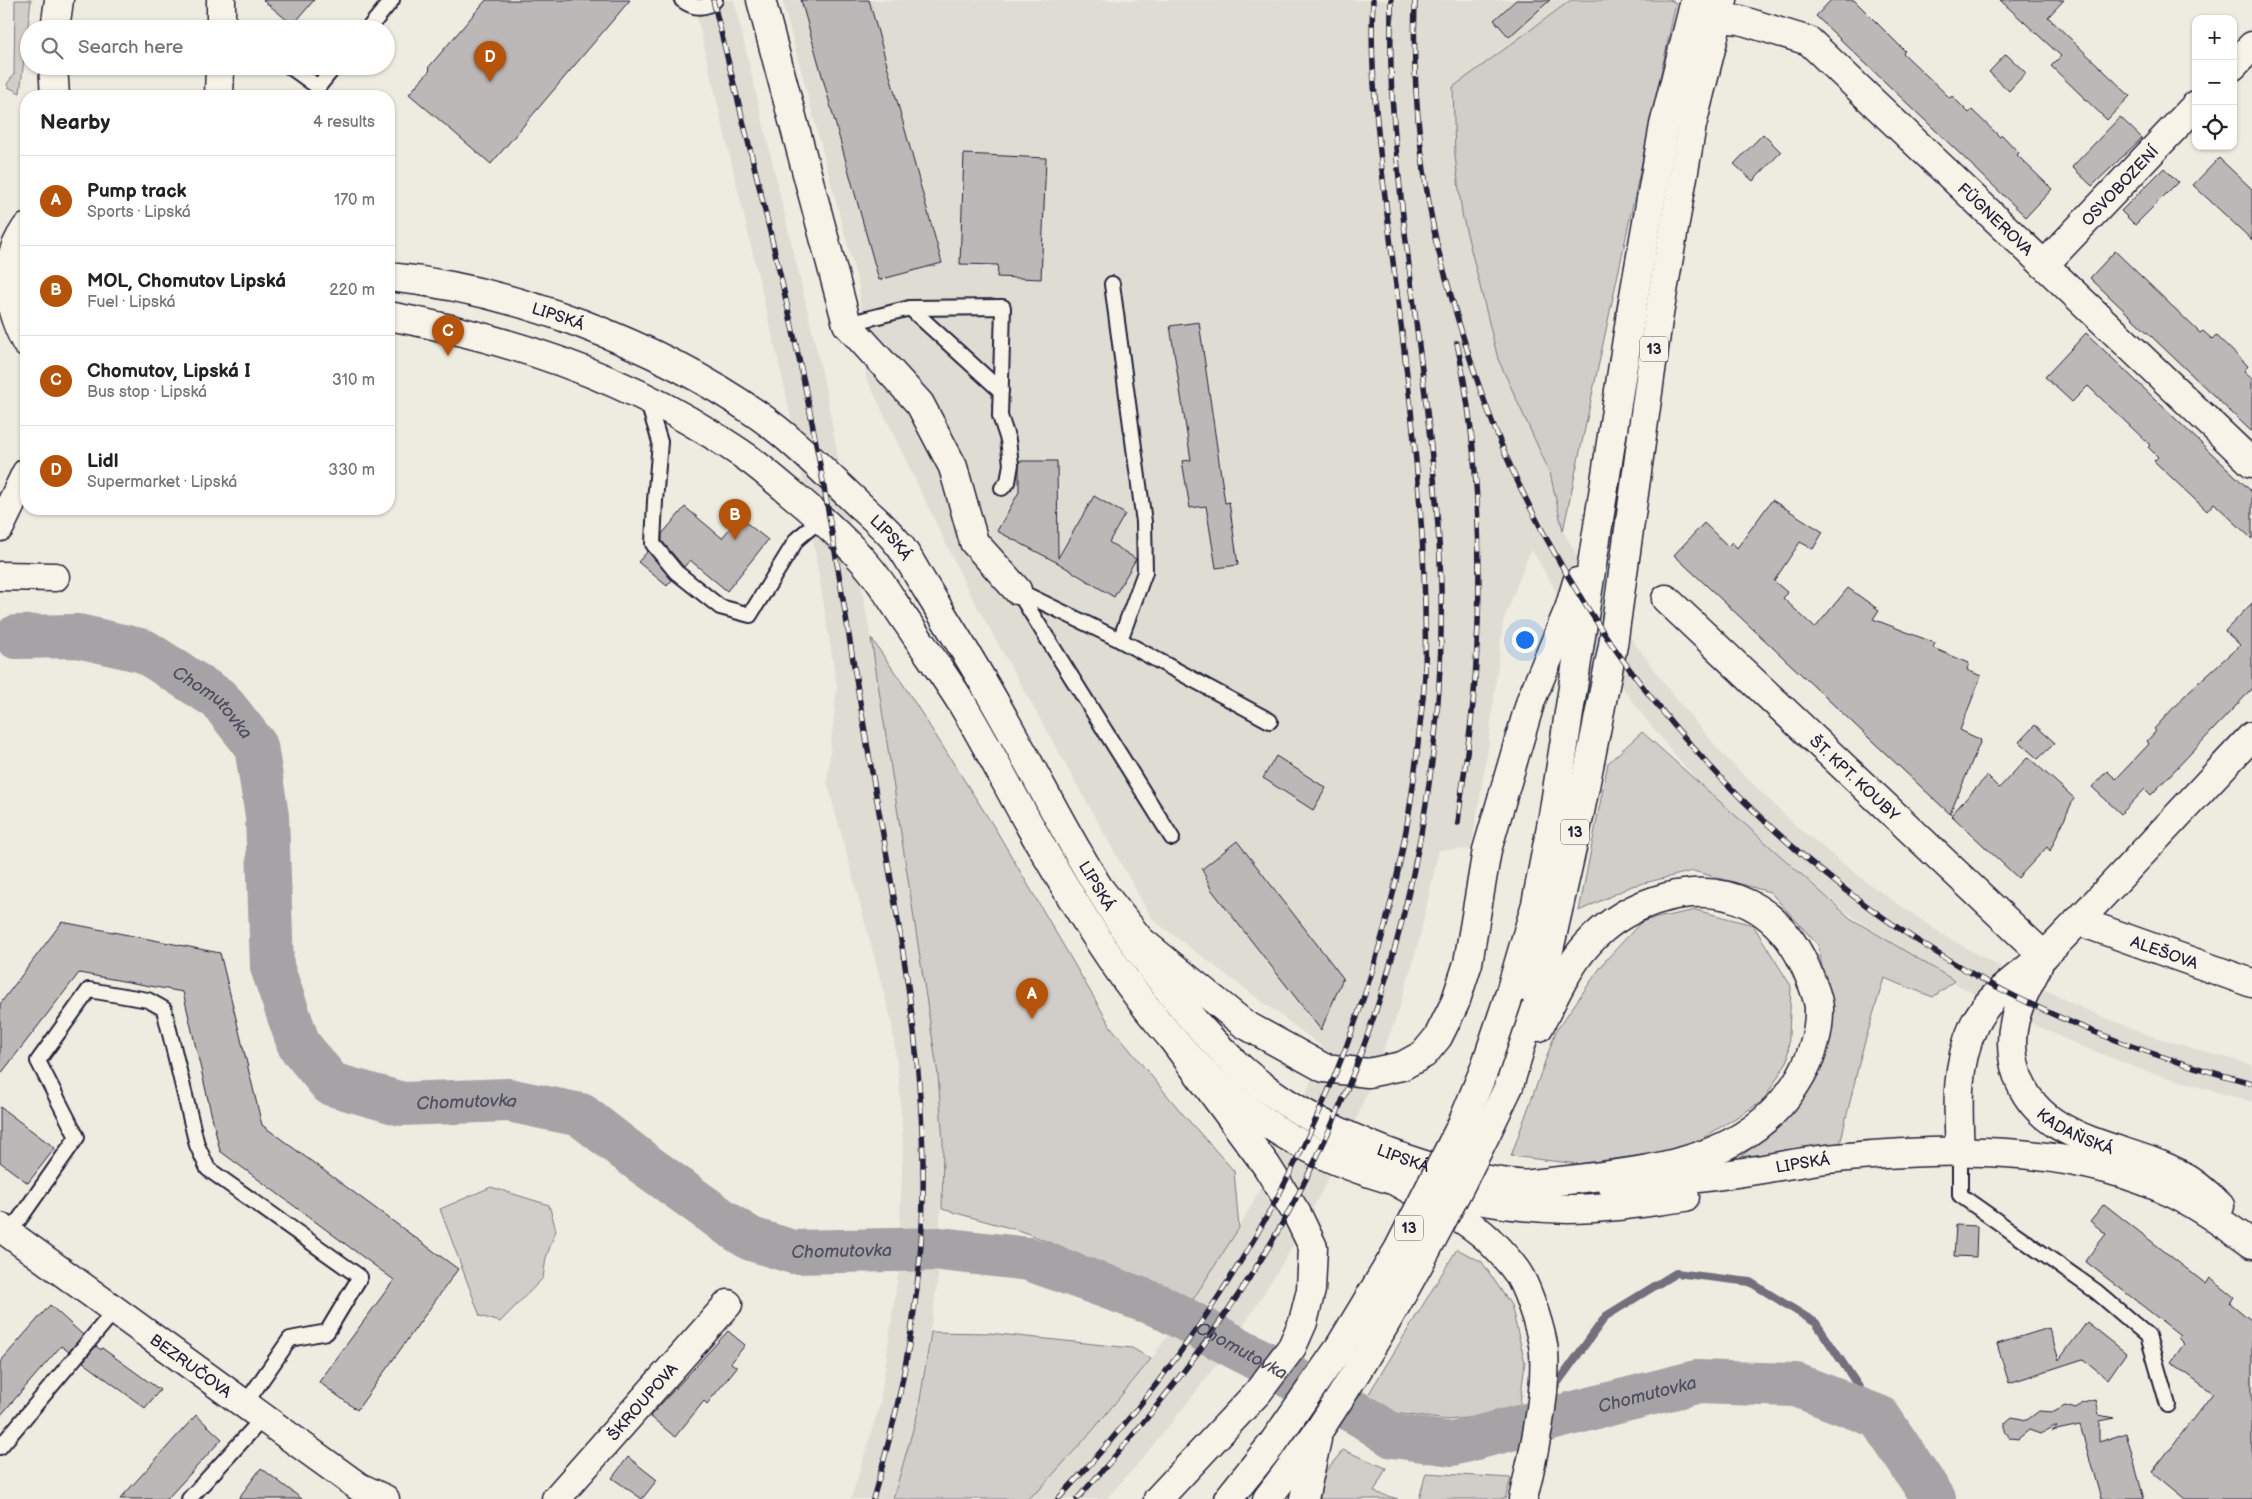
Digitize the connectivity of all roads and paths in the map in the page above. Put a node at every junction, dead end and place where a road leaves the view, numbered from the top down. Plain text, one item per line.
1 (59, 0) edge
2 (392, 0) edge
3 (682, 0) edge
4 (761, 0) edge
5 (1695, 0) edge
6 (714, 1) edge
7 (1721, 9) edge
8 (56, 20) edge
9 (375, 20) edge
10 (2252, 46) edge
11 (2237, 62) edge
12 (54, 75) edge
13 (220, 75) edge
14 (301, 75) edge
15 (328, 75) edge
16 (55, 90) edge
17 (219, 90) edge
18 (2192, 110) edge
19 (14, 239) edge
20 (2044, 265) junction
21 (395, 278) edge
22 (1112, 284) dead end
23 (910, 308) junction
24 (395, 317) edge
25 (848, 324) junction
26 (13, 326) edge
27 (1001, 391) junction
28 (646, 397) junction
29 (2252, 463) edge
30 (1606, 479) junction
31 (20, 485) edge
32 (1002, 488) dead end
33 (822, 518) junction
34 (0, 527) edge
35 (0, 576) edge
36 (55, 577) dead end
37 (1016, 590) junction
38 (1666, 599) dead end
39 (1120, 640) junction
40 (1270, 721) dead end
41 (2252, 736) edge
42 (1172, 838) dead end
43 (1099, 888) junction
44 (2078, 921) junction
45 (2044, 956) junction
46 (2252, 983) edge
47 (1171, 1037) junction
48 (1509, 1086) junction
49 (1960, 1152) junction
50 (1395, 1181) junction
51 (1522, 1185) junction
52 (5, 1231) edge
53 (2252, 1239) edge
54 (2252, 1244) edge
55 (728, 1304) dead end
56 (115, 1310) junction
57 (2168, 1405) dead end
58 (254, 1411) junction
59 (1319, 1430) junction
60 (0, 1447) edge
61 (189, 1499) edge
62 (386, 1499) edge
63 (556, 1499) edge
64 (1158, 1499) edge
65 (1228, 1499) edge
66 (1266, 1499) edge
67 (1304, 1499) edge
68 (1524, 1499) edge

1 - 8 main road
2 - 9 lane
3 - 6 lane
4 - 25 main road
5 - 30 main road, 13
7 - 20 main road, FÜGNEROVA
7 - 48 main road, 13
10 - 11 main road
12 - 16 main road
13 - 17 main road
14 - 15 lane
18 - 20 main road, OSVOBOZENÍ
19 - 26 main road
20 - 29 main road, FÜGNEROVA
21 - 43 main road, LIPSKÁ
22 - 39 lane
23 - 25 lane
23 - 27 lane
23 - 27 lane
24 - 28 main road, LIPSKÁ
25 - 37 main road
27 - 32 lane
28 - 33 main road, LIPSKÁ
28 - 33 lane
30 - 43 main road
30 - 65 main road, 13, bridge
31 - 34 main road
33 - 47 main road, LIPSKÁ
35 - 36 main road
37 - 39 lane
37 - 42 lane
38 - 45 main road, ŠT. KPT. KOUBY
39 - 40 lane
41 - 44 main road, KADAŇSKÁ
43 - 51 main road, LIPSKÁ
44 - 45 main road, KADAŇSKÁ
44 - 46 main road, ALEŠOVA
45 - 49 main road, KADAŇSKÁ
45 - 53 main road, KADAŇSKÁ
47 - 50 main road, LIPSKÁ
47 - 64 main road
48 - 51 main road
48 - 59 main road, 13, bridge
49 - 50 main road, LIPSKÁ
49 - 51 main road, LIPSKÁ
49 - 54 main road, LIPSKÁ
49 - 57 lane
50 - 68 main road
52 - 56 main road, BEZRUČOVA
52 - 58 lane
55 - 63 main road, ŠKROUPOVA
56 - 58 main road, BEZRUČOVA
56 - 60 lane
58 - 61 lane
58 - 62 main road, BEZRUČOVA
59 - 66 main road, 13
59 - 67 main road

